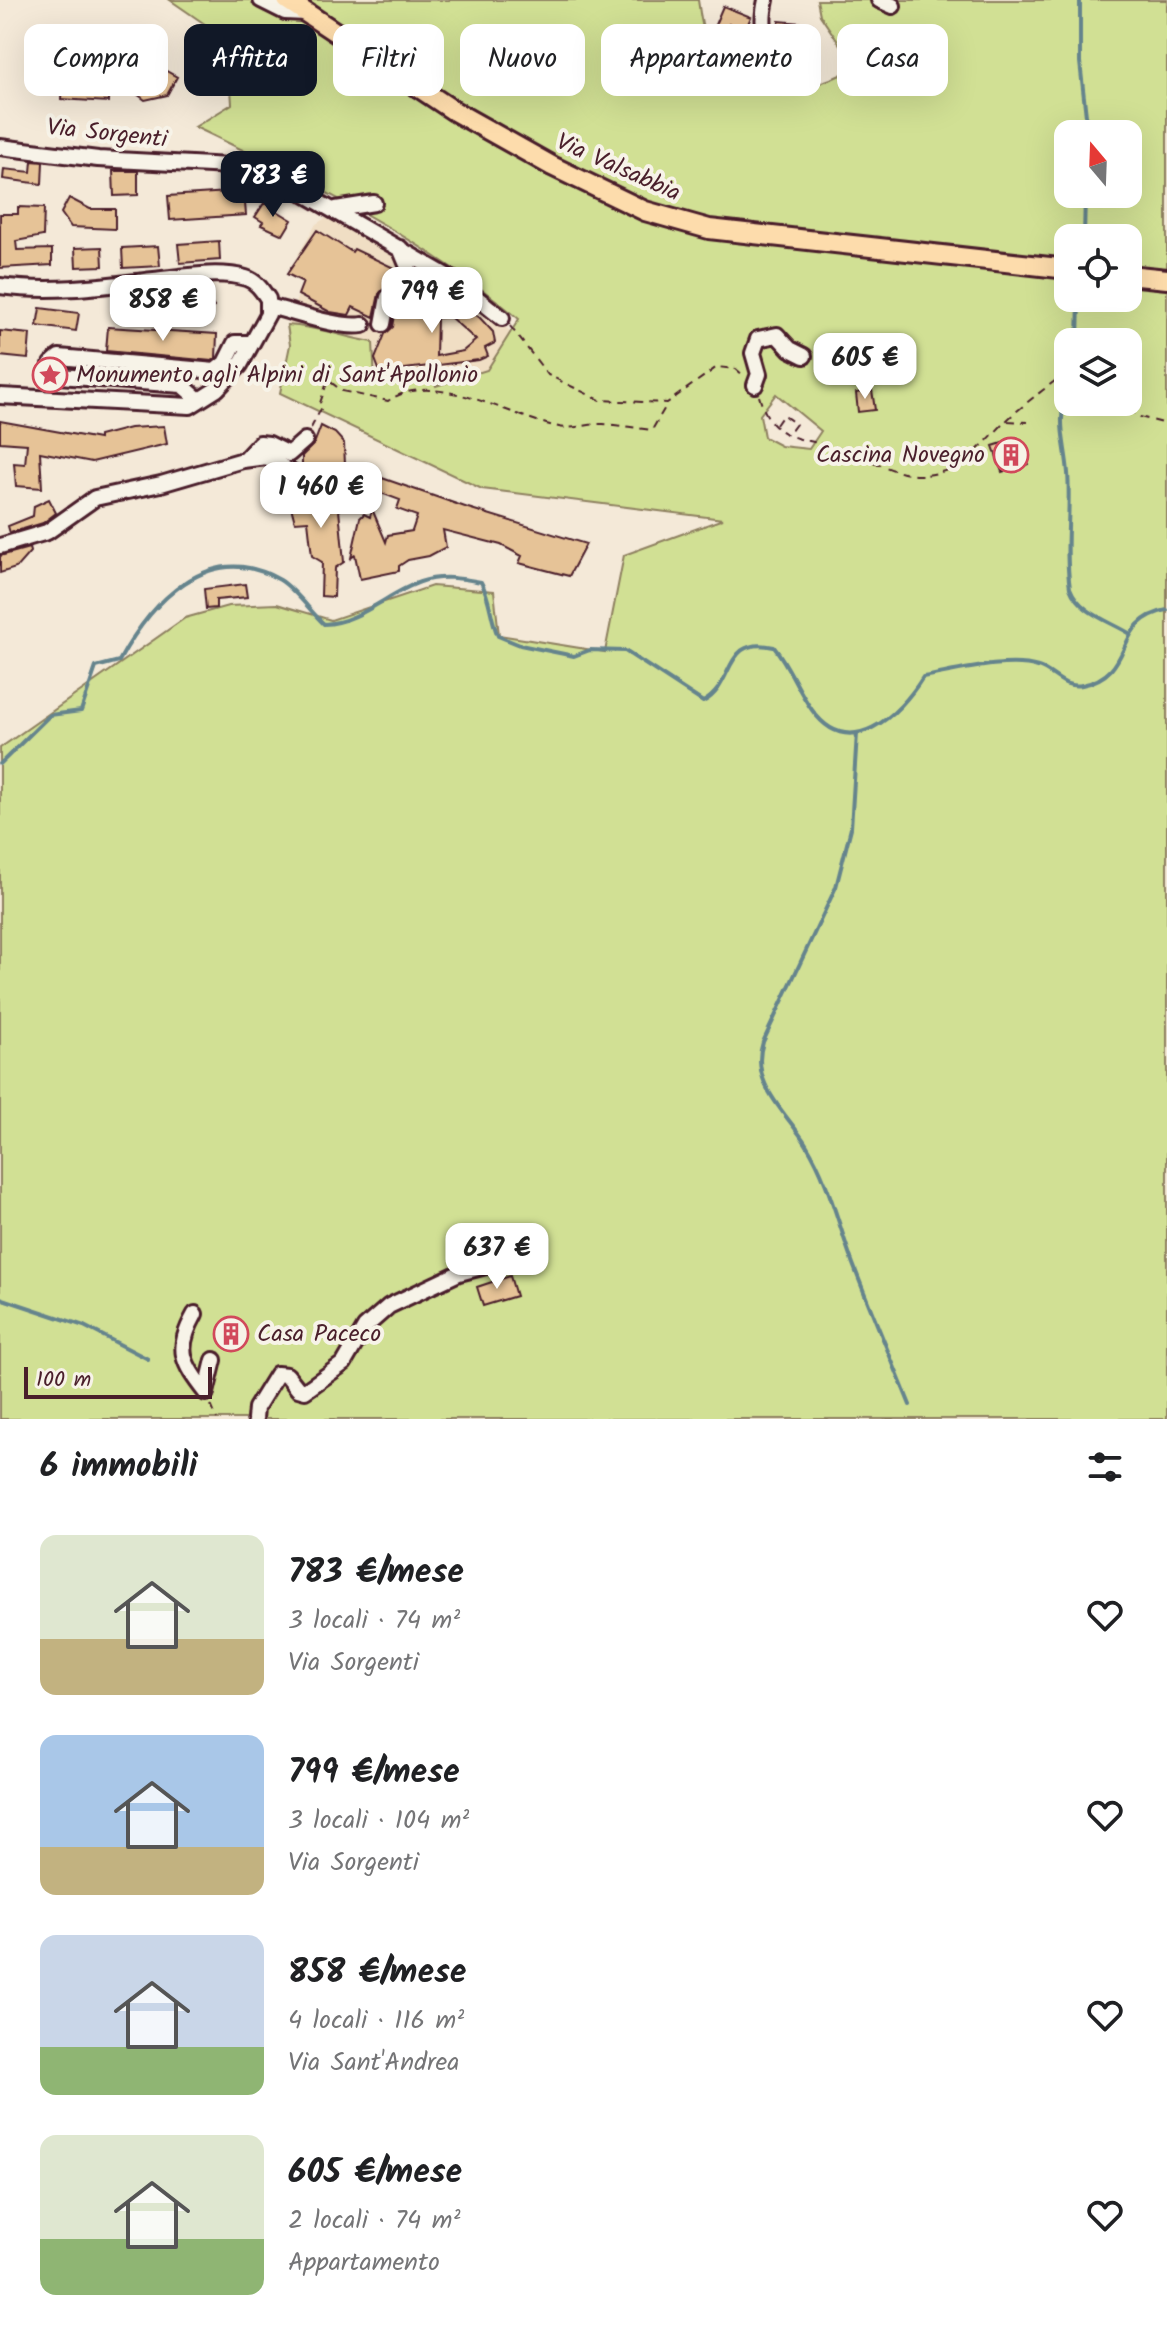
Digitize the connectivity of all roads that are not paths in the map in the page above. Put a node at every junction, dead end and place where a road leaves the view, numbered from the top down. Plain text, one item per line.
1 (261, 0) edge
2 (287, 0) edge
3 (766, 0) edge
4 (879, 0) edge
5 (893, 6) dead end
6 (307, 13) junction
7 (761, 24) edge
8 (0, 147) edge
9 (374, 203) dead end
10 (335, 209) junction
11 (400, 248) junction
12 (1054, 268) edge
13 (1142, 276) edge
14 (413, 279) junction
15 (1167, 279) edge
16 (0, 286) edge
17 (450, 298) dead end
18 (268, 306) junction
19 (507, 323) road end
20 (383, 324) dead end
21 (363, 325) dead end
22 (252, 343) junction
23 (804, 356) dead end
24 (755, 385) road end
25 (0, 396) edge
26 (199, 400) junction
27 (305, 440) road end
28 (245, 459) junction
29 (366, 479) dead end
30 (0, 546) edge
31 (486, 1266) dead end
32 (195, 1314) dead end
33 (214, 1360) dead end
34 (255, 1419) edge

1 - 6 street
2 - 6 main road, Via Valsabbia
3 - 7 street
4 - 5 street
6 - 12 main road, Via Valsabbia
8 - 10 street, Via Sorgenti
9 - 10 street
10 - 11 street, Via Sorgenti
11 - 14 street
11 - 19 street, Via Sorgenti
13 - 15 main road
14 - 17 street
14 - 20 street
16 - 18 street
18 - 21 street
18 - 22 street
22 - 26 street
22 - 26 street
23 - 24 street
25 - 26 street
27 - 28 street
28 - 29 street
28 - 30 street
31 - 34 street
32 - 33 street

